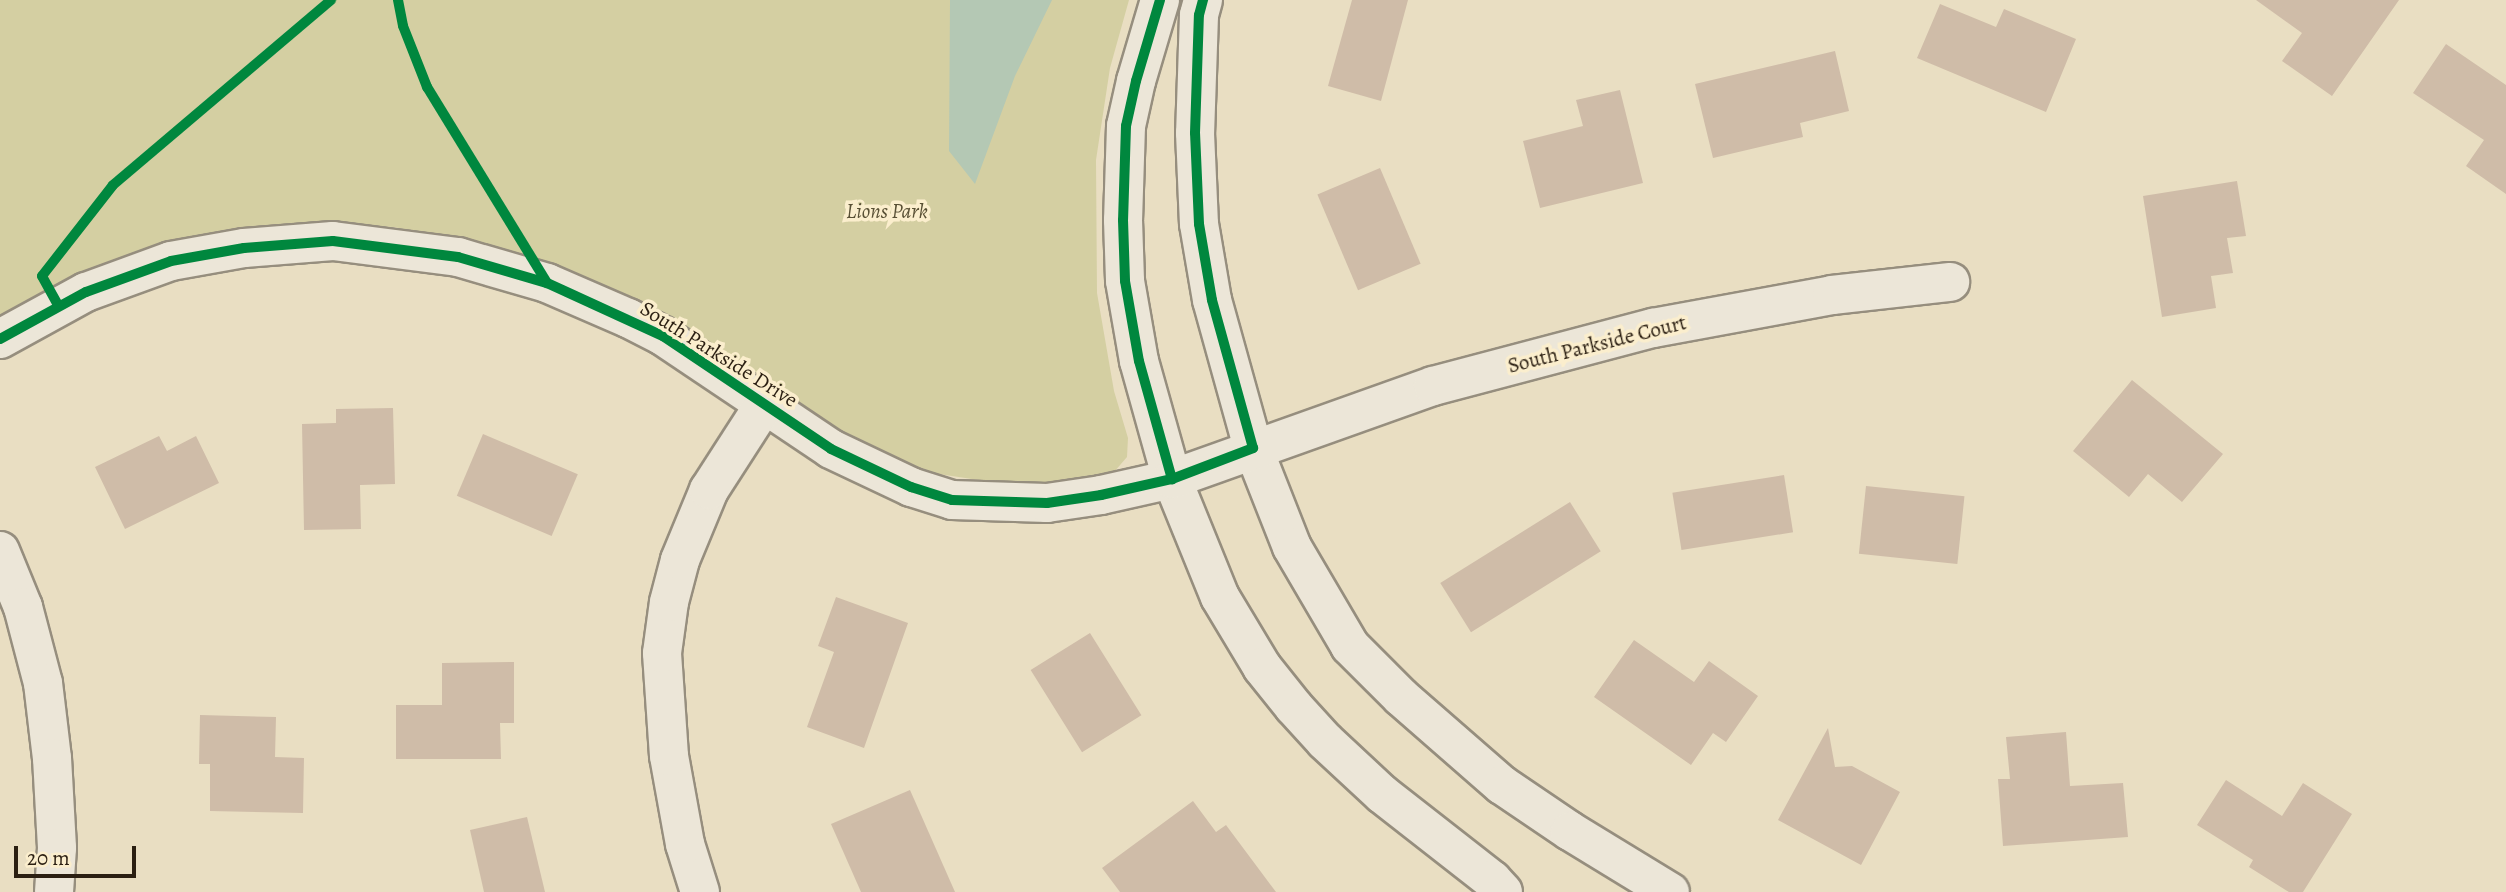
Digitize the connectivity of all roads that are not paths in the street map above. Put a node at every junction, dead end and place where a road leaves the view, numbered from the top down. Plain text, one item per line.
1 (1160, 0) edge
2 (1203, 0) edge
3 (1950, 282) dead end
4 (0, 339) edge
5 (765, 403) junction
6 (1253, 447) junction
7 (1172, 479) junction
8 (0, 551) edge
9 (54, 892) edge
10 (700, 892) edge
11 (1503, 892) edge
12 (1670, 892) edge

1 - 7 street
2 - 6 street
3 - 6 street, South Parkside Court
4 - 5 street, South Parkside Drive
5 - 7 street, South Parkside Drive
5 - 10 street
6 - 7 street, South Parkside Drive
6 - 12 street
7 - 11 street
8 - 9 street

